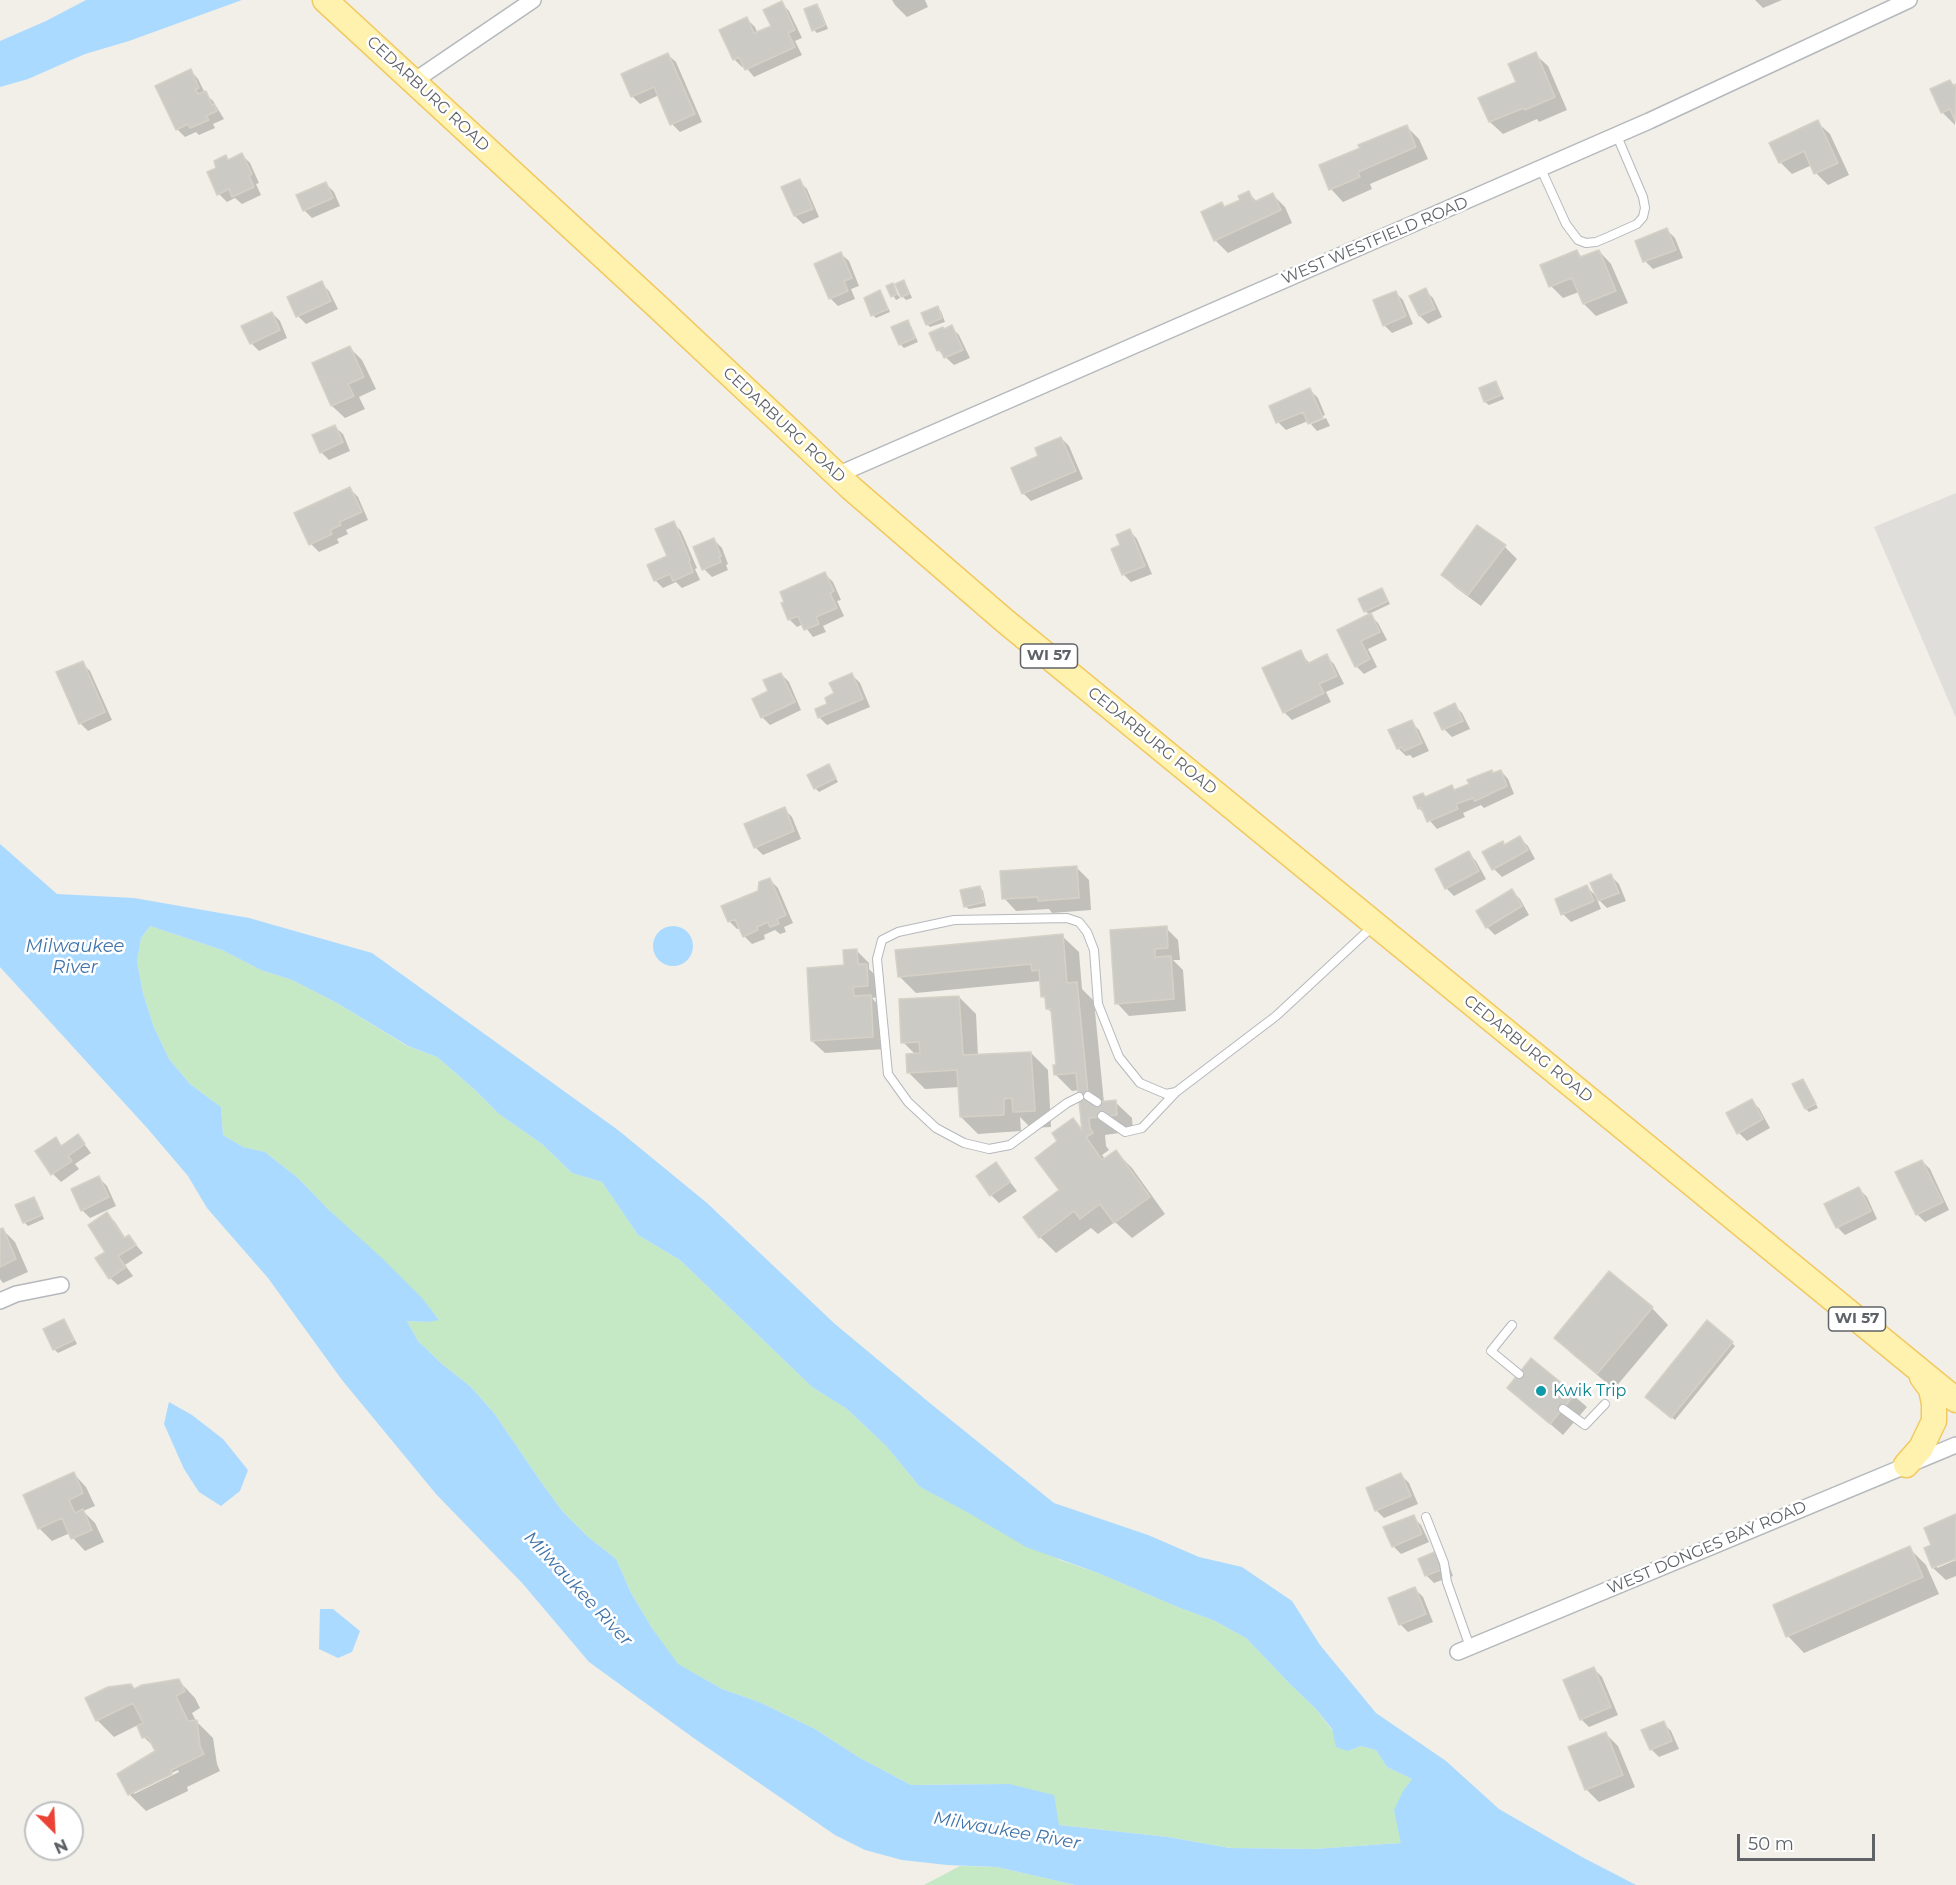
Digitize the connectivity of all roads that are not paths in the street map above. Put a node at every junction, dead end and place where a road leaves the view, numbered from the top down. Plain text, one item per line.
1 (325, 0) edge
2 (533, 0) edge
3 (1909, 0) edge
4 (414, 81) junction
5 (1617, 136) junction
6 (1541, 169) junction
7 (837, 475) junction
8 (1376, 924) junction
9 (1176, 1092) junction
10 (1088, 1096) dead end
11 (1079, 1097) dead end
12 (1097, 1102) dead end
13 (1102, 1116) dead end
14 (61, 1285) dead end
15 (0, 1301) edge
16 (1512, 1325) dead end
17 (1909, 1361) junction
18 (1519, 1374) dead end
19 (1956, 1400) edge
20 (1605, 1404) dead end
21 (1563, 1409) dead end
22 (1956, 1445) edge
23 (1906, 1465) junction
24 (1426, 1517) dead end
25 (1464, 1650) joint

1 - 4 main road, CEDARBURG ROAD / WI 57
2 - 4 street
3 - 5 street, WEST WESTFIELD ROAD
4 - 7 main road, CEDARBURG ROAD / WI 57
5 - 6 street, WEST WESTFIELD ROAD
5 - 6 lane
6 - 7 street, WEST WESTFIELD ROAD
7 - 8 main road, CEDARBURG ROAD / WI 57
8 - 9 lane
8 - 17 main road, CEDARBURG ROAD / WI 57
9 - 11 lane
9 - 13 lane
10 - 12 lane
14 - 15 street
16 - 18 lane
17 - 19 main road, CEDARBURG ROAD / WI 57
17 - 23 main road
20 - 21 lane
22 - 23 street, WEST DONGES BAY ROAD
23 - 25 street, WEST DONGES BAY ROAD
24 - 25 lane

